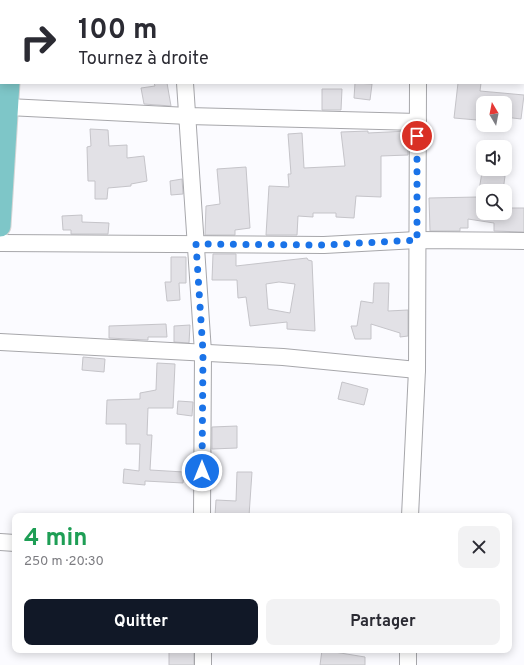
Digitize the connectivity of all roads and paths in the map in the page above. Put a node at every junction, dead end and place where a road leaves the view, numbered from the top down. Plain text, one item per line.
1 (9, 84) edge
2 (185, 84) edge
3 (418, 84) edge
4 (8, 107) junction
5 (188, 116) junction
6 (418, 122) junction
7 (0, 226) edge
8 (417, 240) junction
9 (524, 241) edge
10 (0, 243) edge
11 (196, 244) junction
12 (0, 342) edge
13 (203, 352) junction
14 (417, 370) junction
15 (202, 513) edge
16 (410, 513) edge
17 (0, 542) edge
18 (12, 543) edge
19 (203, 653) edge
20 (408, 653) edge
21 (203, 665) edge
22 (408, 665) edge

1 - 4 main road
2 - 5 street
3 - 6 street
4 - 5 street
4 - 7 main road
5 - 6 street
5 - 11 street
6 - 8 street
8 - 9 street
8 - 11 street
8 - 14 street
10 - 11 street
11 - 13 street
12 - 13 street
13 - 14 street
13 - 15 street
14 - 16 street
17 - 18 street
19 - 21 street
20 - 22 street

